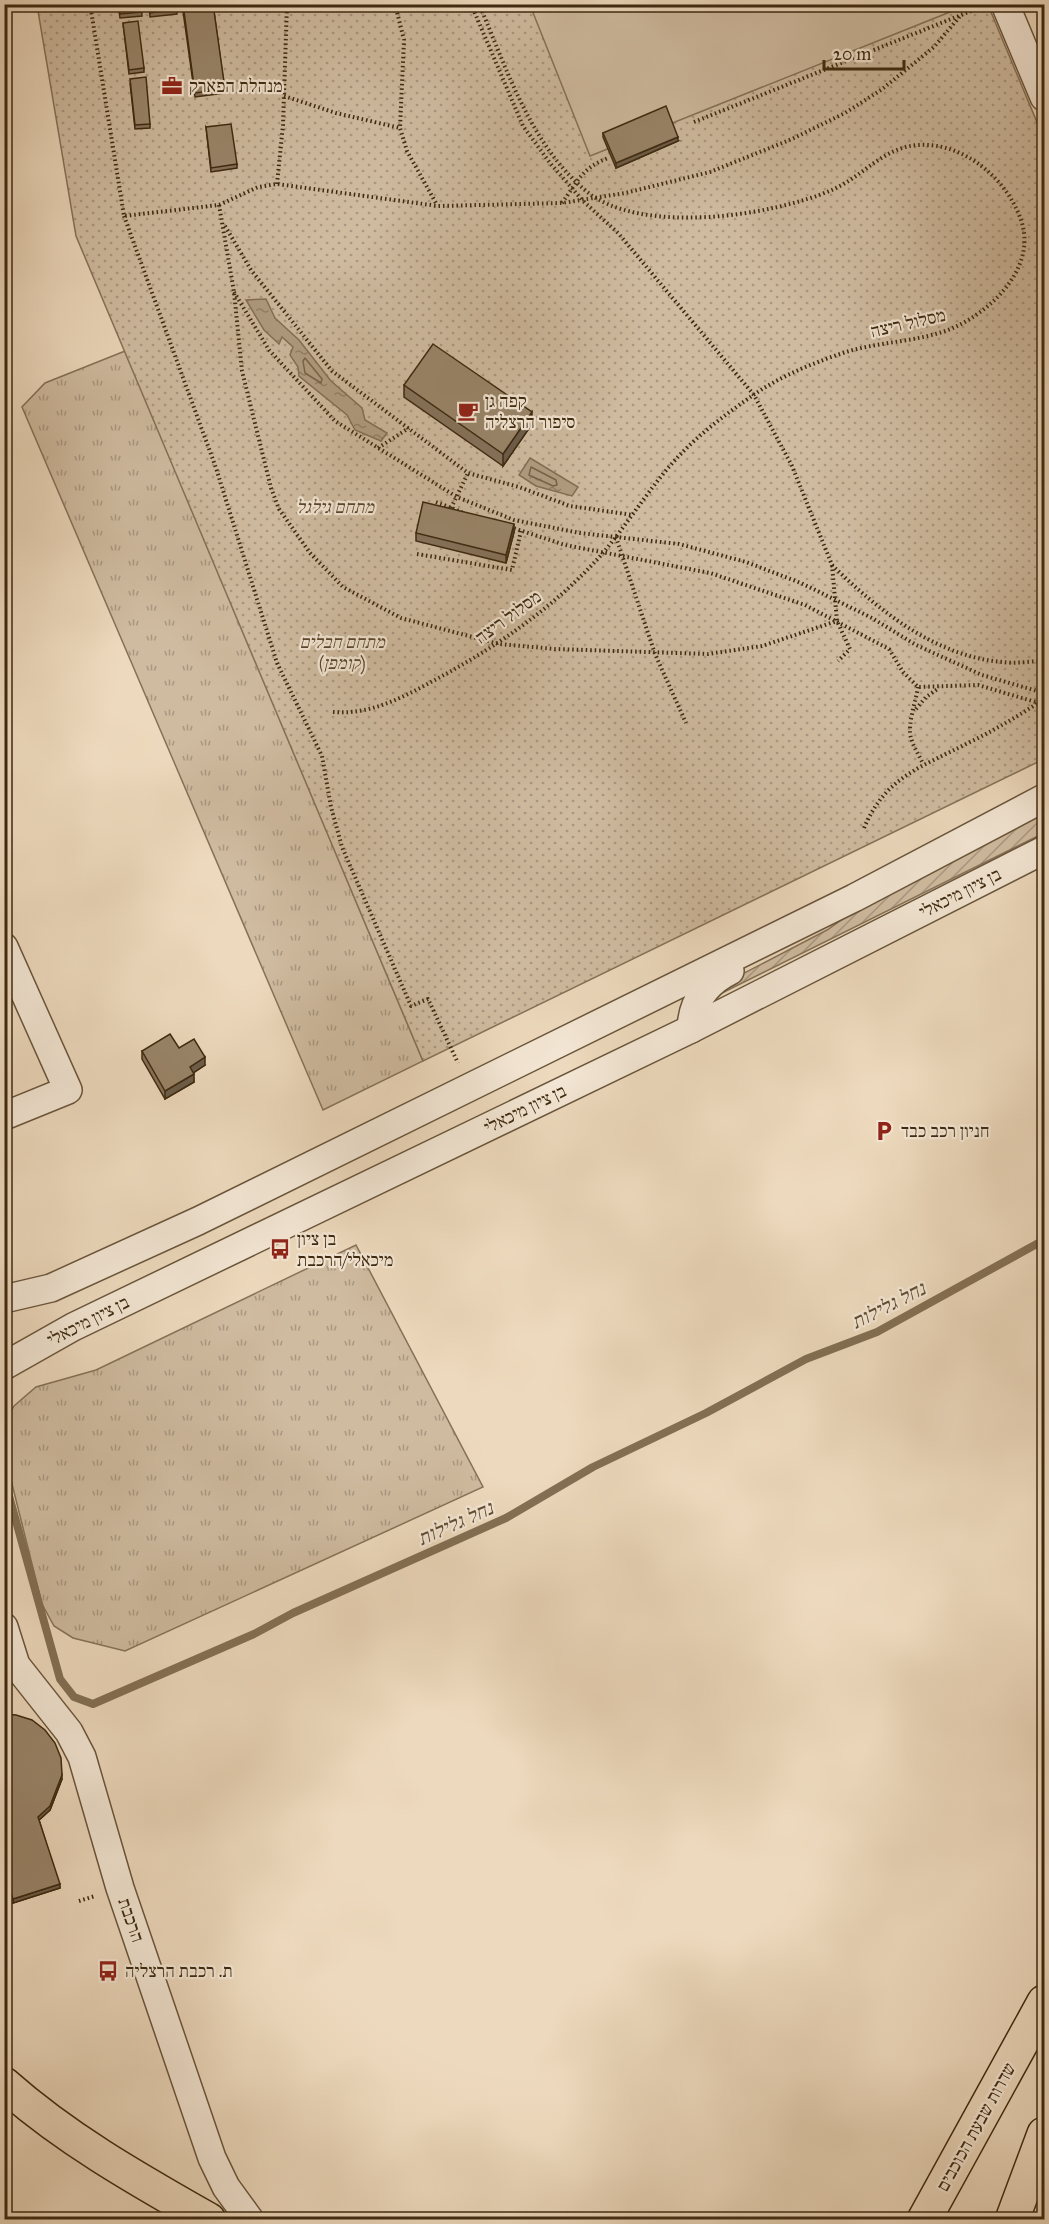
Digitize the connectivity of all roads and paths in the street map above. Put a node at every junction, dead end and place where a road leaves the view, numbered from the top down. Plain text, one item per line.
1 (90, 4) edge
2 (287, 4) edge
3 (394, 4) edge
4 (471, 4) edge
5 (479, 4) edge
6 (987, 4) edge
7 (1005, 4) edge
8 (961, 15) junction
9 (284, 96) junction
10 (1044, 97) edge
11 (694, 122) dead end
12 (400, 128) junction
13 (608, 158) edge
14 (577, 181) junction
15 (277, 184) junction
16 (572, 189) junction
17 (599, 198) junction
18 (583, 201) junction
19 (562, 203) junction
20 (219, 205) junction
21 (438, 206) junction
22 (124, 216) junction
23 (223, 222) junction
24 (234, 292) junction
25 (754, 395) junction
26 (409, 428) junction
27 (378, 448) junction
28 (468, 473) junction
29 (457, 497) junction
30 (435, 502) edge
31 (451, 508) junction
32 (471, 515) edge
33 (633, 515) junction
34 (501, 524) edge
35 (521, 531) junction
36 (616, 537) junction
37 (417, 554) dead end
38 (602, 554) junction
39 (624, 557) junction
40 (832, 565) junction
41 (837, 601) junction
42 (837, 621) junction
43 (499, 644) junction
44 (655, 654) junction
45 (837, 661) dead end
46 (1044, 661) edge
47 (918, 687) junction
48 (940, 687) junction
49 (1044, 693) edge
50 (1044, 699) edge
51 (1039, 703) junction
52 (916, 709) junction
53 (333, 712) dead end
54 (686, 723) dead end
55 (923, 764) junction
56 (1044, 798) edge
57 (864, 828) dead end
58 (1044, 850) edge
59 (854, 898) junction
60 (4, 947) edge
61 (699, 998) junction
62 (647, 999) junction
63 (722, 1013) junction
64 (691, 1029) junction
65 (458, 1063) dead end
66 (4, 1116) edge
67 (4, 1299) edge
68 (4, 1366) edge
69 (4, 1627) edge
70 (96, 1896) dead end
71 (79, 1901) dead end
72 (1044, 2002) edge
73 (4, 2084) edge
74 (1044, 2134) edge
75 (209, 2220) edge
76 (250, 2220) edge
77 (924, 2220) edge
78 (994, 2220) edge
79 (1012, 2220) edge

1 - 22 path
2 - 9 path
3 - 12 path
4 - 16 path
5 - 14 path, מסלול ריצה
6 - 8 path
7 - 10 street
8 - 11 path
8 - 17 path
9 - 12 path
9 - 15 path
12 - 21 path
13 - 14 path
14 - 16 path
14 - 17 path, מסלול ריצה
15 - 20 path
15 - 21 path
16 - 18 path
16 - 19 path
17 - 18 path
17 - 25 path, מסלול ריצה
18 - 19 path
18 - 25 path
19 - 21 path
20 - 22 path
20 - 23 path
22 - 65 path
23 - 24 path
23 - 26 path
24 - 27 path
24 - 43 path
25 - 33 path, מסלול ריצה
25 - 40 path
26 - 27 path
26 - 28 path
27 - 29 path
28 - 29 path
28 - 33 path
29 - 31 path
29 - 36 path
30 - 31 path
31 - 32 path
33 - 36 path, מסלול ריצה
34 - 35 path
35 - 37 path
35 - 38 path
36 - 38 path, מסלול ריצה
36 - 39 path
36 - 41 path
38 - 39 path
38 - 43 path, מסלול ריצה
39 - 42 path
39 - 44 path
40 - 41 path
40 - 46 path
41 - 42 path
41 - 49 path
42 - 44 path
42 - 45 path
42 - 47 path
43 - 44 path
43 - 53 path, מסלול ריצה
44 - 54 path
47 - 48 path
47 - 52 path
48 - 51 path
48 - 52 path
50 - 51 path
51 - 55 path
52 - 55 path
55 - 57 path
56 - 59 street
58 - 63 street, בן ציון מיכאלי
59 - 61 street
59 - 62 street
60 - 66 street
61 - 62 street
61 - 63 street
61 - 64 street
62 - 67 street
63 - 64 street, בן ציון מיכאלי
64 - 68 street, בן ציון מיכאלי
69 - 76 street, הרכבת
70 - 71 path
72 - 77 main road, שדרות שבעת הכוכבים
73 - 75 main road
74 - 78 main road
74 - 79 main road

